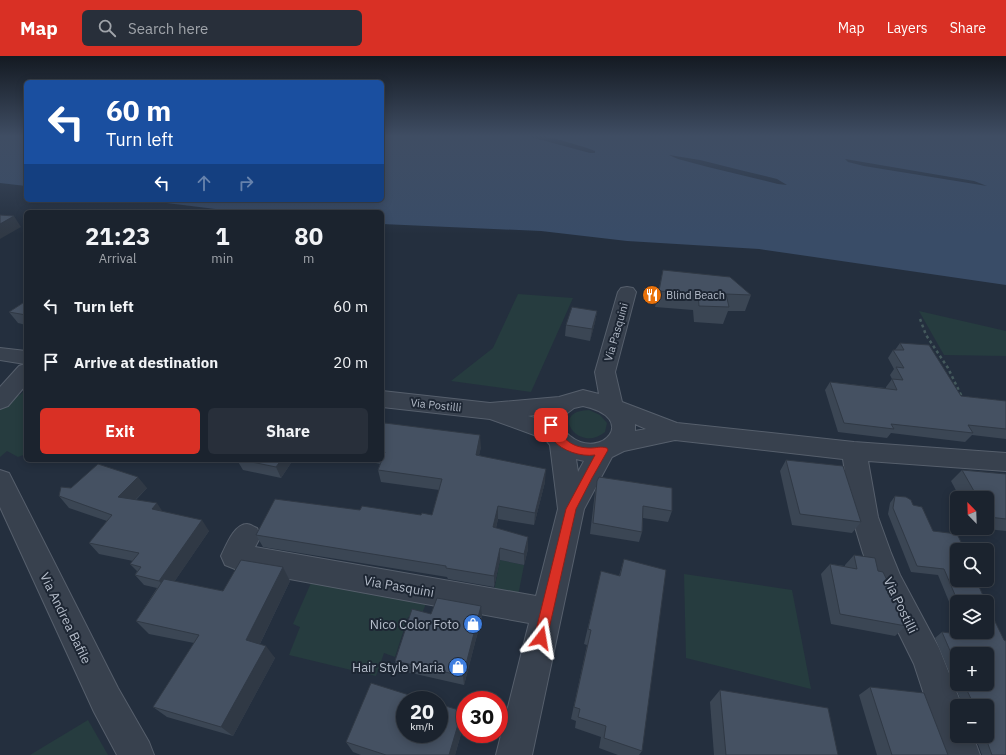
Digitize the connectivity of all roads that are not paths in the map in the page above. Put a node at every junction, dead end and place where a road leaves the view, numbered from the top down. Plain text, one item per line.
1 (627, 292) dead end
2 (0, 354) edge
3 (24, 358) edge
4 (605, 372) junction
5 (24, 374) edge
6 (384, 399) edge
7 (0, 401) edge
8 (567, 402) junction
9 (612, 407) junction
10 (490, 411) junction
11 (675, 431) junction
12 (557, 438) junction
13 (610, 447) junction
14 (854, 451) junction
15 (1005, 463) edge
16 (0, 480) edge
17 (571, 509) junction
18 (249, 548) dead end
19 (547, 612) junction
20 (136, 755) edge
21 (514, 755) edge
22 (962, 755) edge

1 - 4 street, Via Pasquini
2 - 3 street
4 - 8 street, Via Pasquini
4 - 9 street, Via Pasquini
5 - 7 street
6 - 10 street, Via Postilli
8 - 9 street
8 - 10 street, Via Postilli
8 - 12 street
9 - 11 street
9 - 13 street
10 - 12 street, Via Postilli
11 - 13 street
11 - 14 street
12 - 13 street
12 - 17 street
13 - 17 street
14 - 15 street
14 - 22 street, Via Postilli
16 - 20 street, Via Andrea Bafile
17 - 19 street
18 - 19 street, Via Pasquini
19 - 21 street

